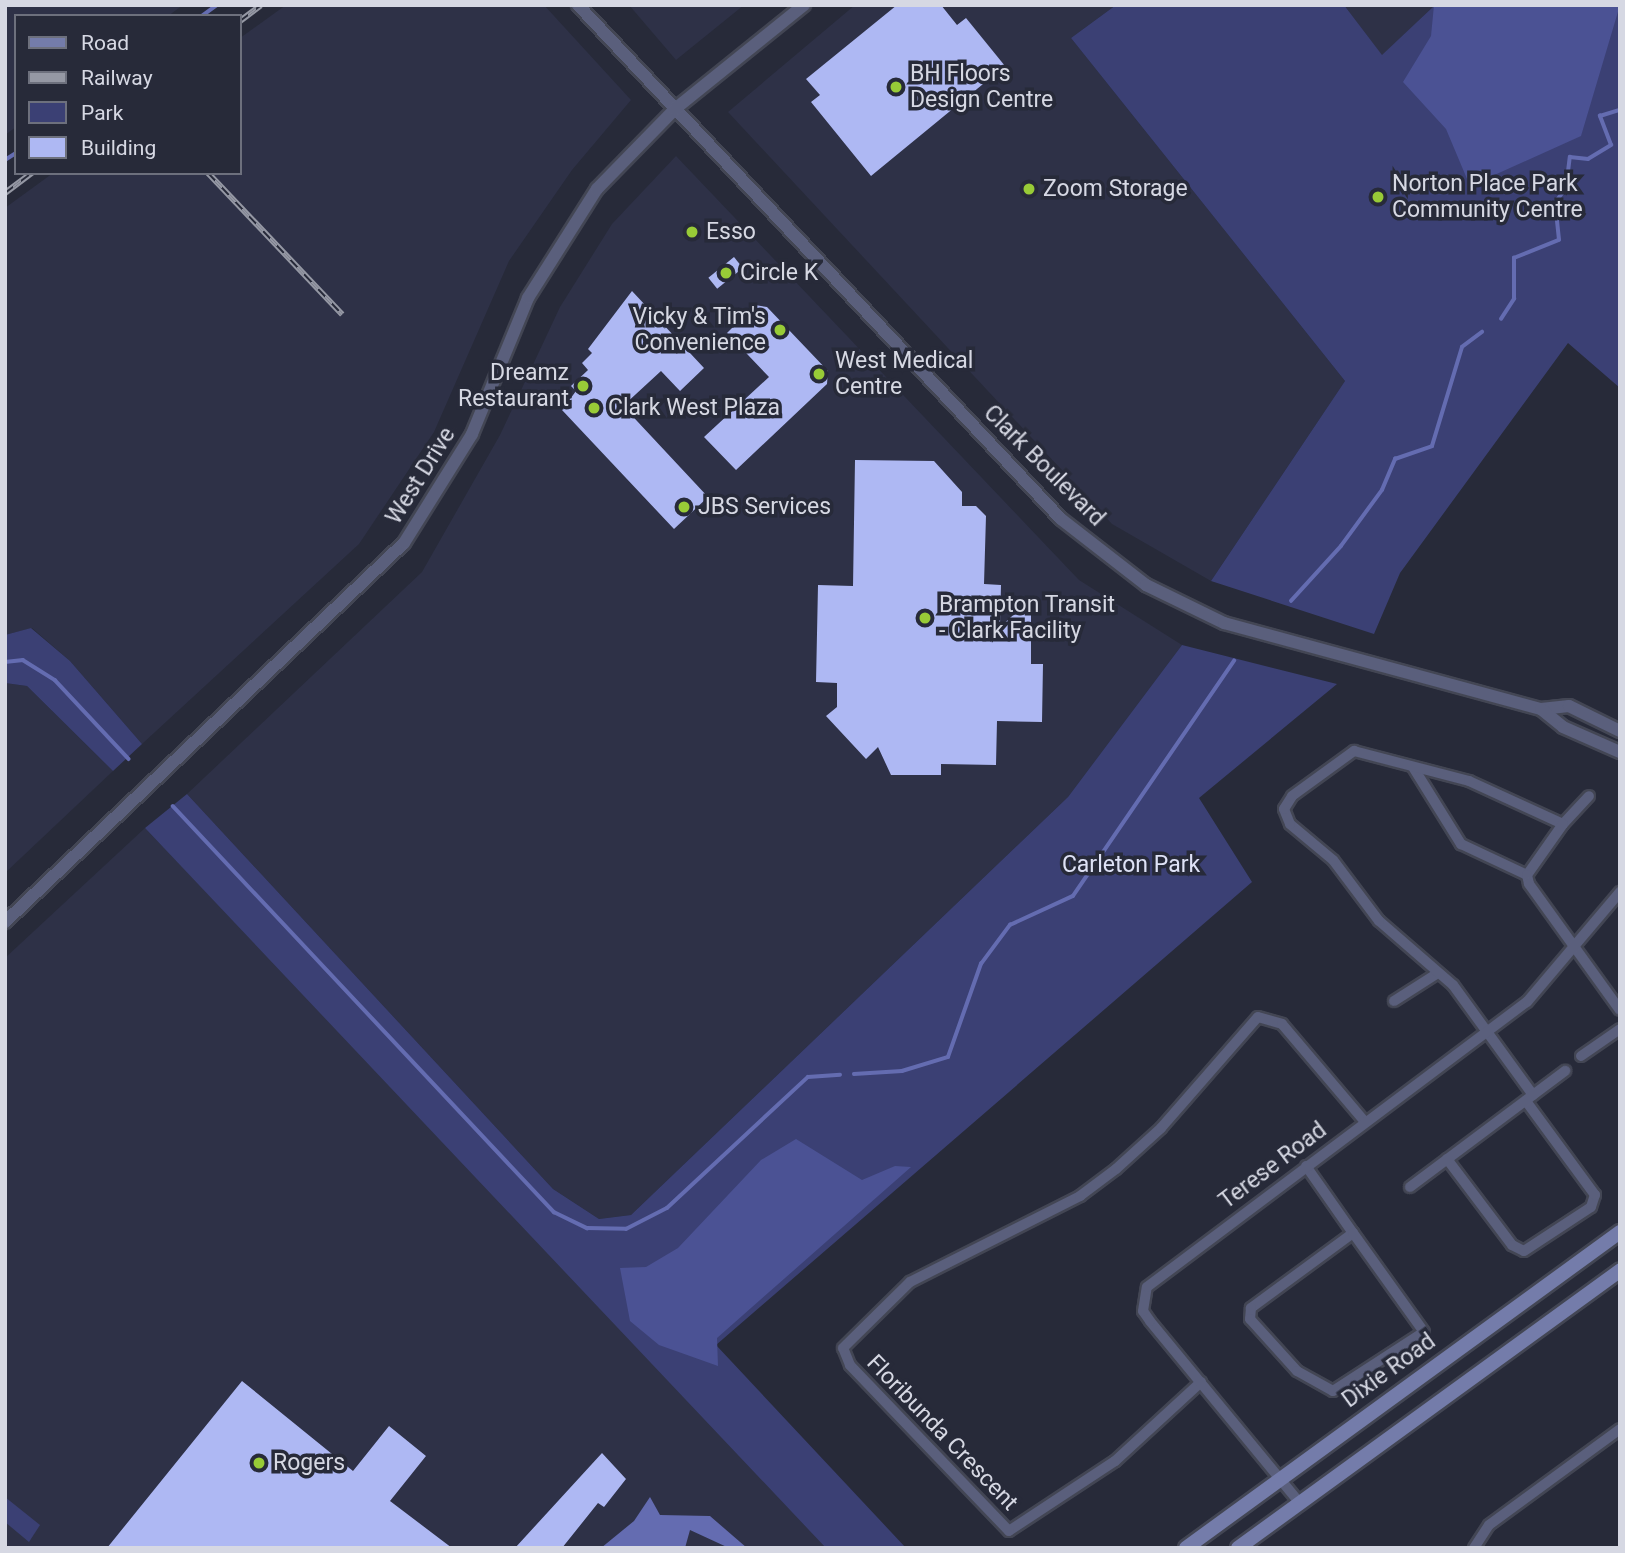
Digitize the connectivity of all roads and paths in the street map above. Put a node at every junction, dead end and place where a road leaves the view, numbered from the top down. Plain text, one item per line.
1 (578, 5) edge
2 (804, 5) edge
3 (675, 109) junction
4 (1541, 709) junction
5 (1620, 731) edge
6 (1620, 752) edge
7 (1413, 766) junction
8 (1589, 796) dead end
9 (1563, 824) junction
10 (1527, 876) junction
11 (1620, 892) edge
12 (5, 922) edge
13 (1578, 948) junction
14 (1438, 973) junction
15 (1394, 1001) dead end
16 (1620, 1010) edge
17 (1620, 1029) edge
18 (1486, 1031) junction
19 (1581, 1056) dead end
20 (1565, 1071) dead end
21 (1530, 1098) junction
22 (1365, 1122) junction
23 (1447, 1159) junction
24 (1306, 1166) junction
25 (1410, 1187) dead end
26 (1620, 1232) edge
27 (1353, 1233) junction
28 (1620, 1270) edge
29 (1201, 1382) junction
30 (1620, 1429) edge
31 (1280, 1478) junction
32 (1299, 1502) junction
33 (1186, 1548) edge
34 (1238, 1548) edge
35 (1474, 1548) edge

1 - 3 street, Clark Boulevard
2 - 3 street, West Drive
3 - 4 street, Clark Boulevard
3 - 12 street, West Drive
4 - 5 street, Clark Boulevard
4 - 6 street, Clark Boulevard
7 - 9 street
7 - 10 street
7 - 14 street
8 - 9 street
9 - 10 street
10 - 13 street
11 - 13 street, Terese Road
13 - 16 street
13 - 18 street, Terese Road
14 - 15 street
14 - 18 street
17 - 19 street
18 - 21 street
18 - 22 street, Terese Road
20 - 21 street
21 - 23 street
21 - 23 street
22 - 24 street, Terese Road
22 - 29 street, Floribunda Crescent
23 - 25 street
24 - 27 street
24 - 29 street, Terese Road
26 - 31 main road, Dixie Road
27 - 27 street
28 - 32 main road
29 - 31 street, Terese Road
30 - 35 street
31 - 32 street, Terese Road
31 - 33 main road, Dixie Road
32 - 34 main road

